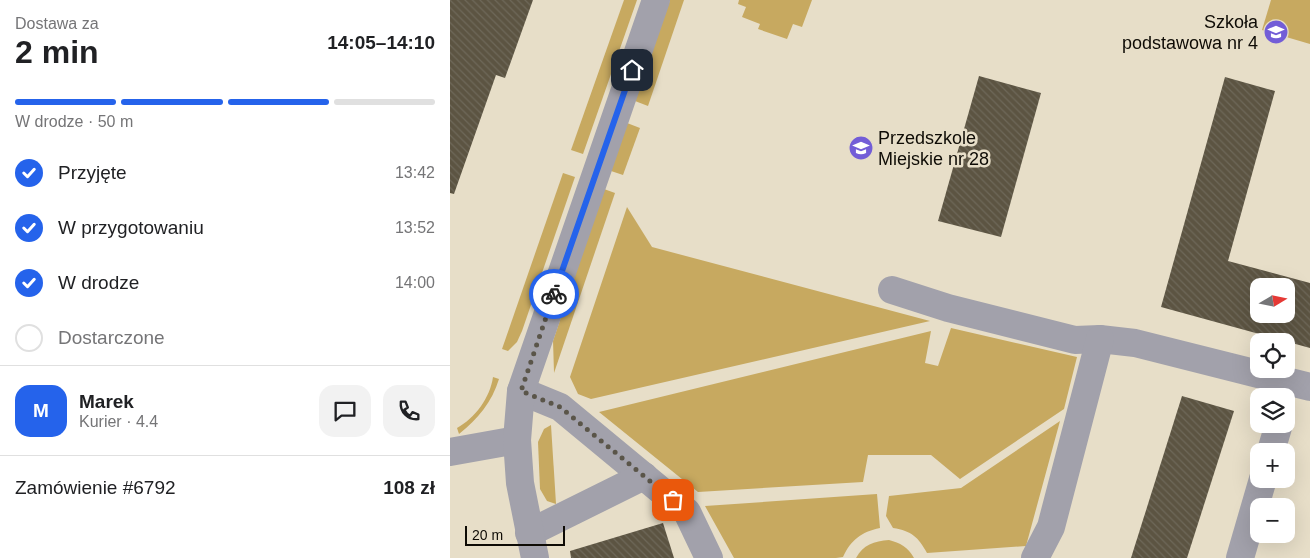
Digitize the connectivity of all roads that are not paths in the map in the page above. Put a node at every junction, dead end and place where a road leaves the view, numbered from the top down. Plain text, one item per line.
1 (656, 0) edge
2 (892, 290) dead end
3 (1100, 339) junction
4 (1296, 389) edge
5 (521, 391) junction
6 (517, 440) junction
7 (450, 452) edge
8 (644, 476) junction
9 (1260, 488) edge
10 (532, 545) edge
11 (709, 558) edge
12 (1034, 558) edge
13 (1240, 558) edge

1 - 5 street
2 - 3 street
3 - 4 street
3 - 12 street
5 - 6 street
5 - 8 street
6 - 7 street
6 - 10 street
8 - 10 street
8 - 11 street
9 - 13 street

